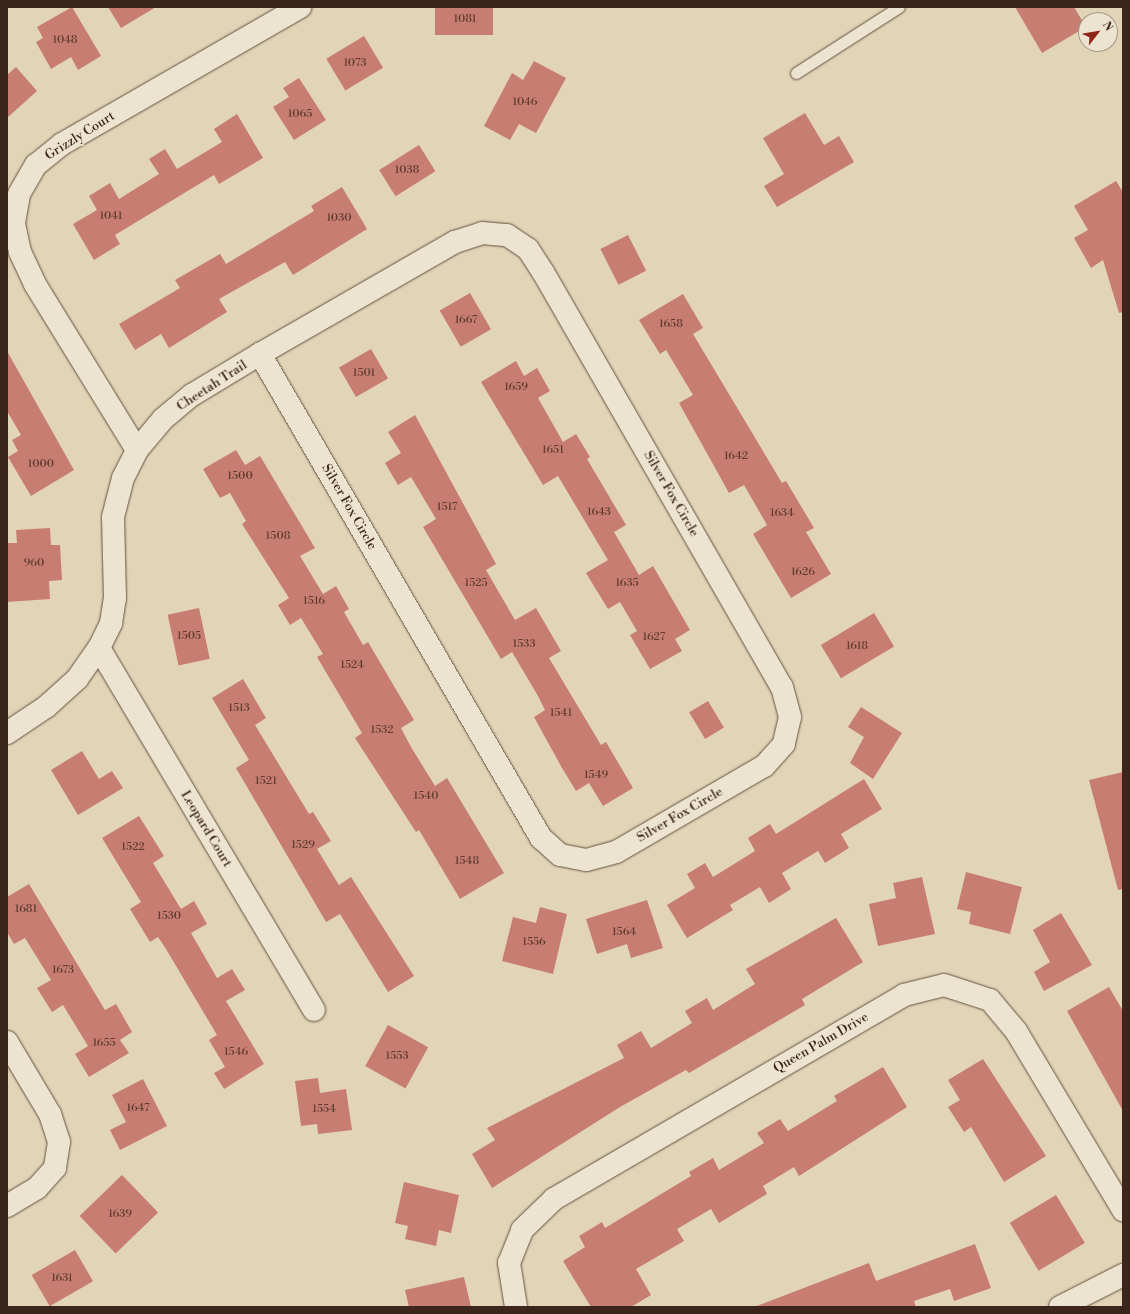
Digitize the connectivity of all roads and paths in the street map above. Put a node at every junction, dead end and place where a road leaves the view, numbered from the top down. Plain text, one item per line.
1 (300, 7) edge
2 (899, 7) edge
3 (796, 72) dead end
4 (507, 235) joint
5 (260, 354) junction
6 (137, 450) junction
7 (99, 648) junction
8 (7, 733) edge
9 (314, 1010) dead end
10 (7, 1042) edge
11 (7, 1206) edge
12 (1123, 1210) edge
13 (1123, 1275) edge
14 (516, 1307) edge
15 (1060, 1307) edge

1 - 6 street, Grizzly Court
2 - 3 lane
4 - 5 street, Cheetah Trail
4 - 5 street, Silver Fox Circle
5 - 6 street, Cheetah Trail
6 - 7 street, Cheetah Trail
7 - 8 street, Cheetah Trail
7 - 9 street, Leopard Court
10 - 11 street
12 - 14 street, Queen Palm Drive
13 - 15 street

